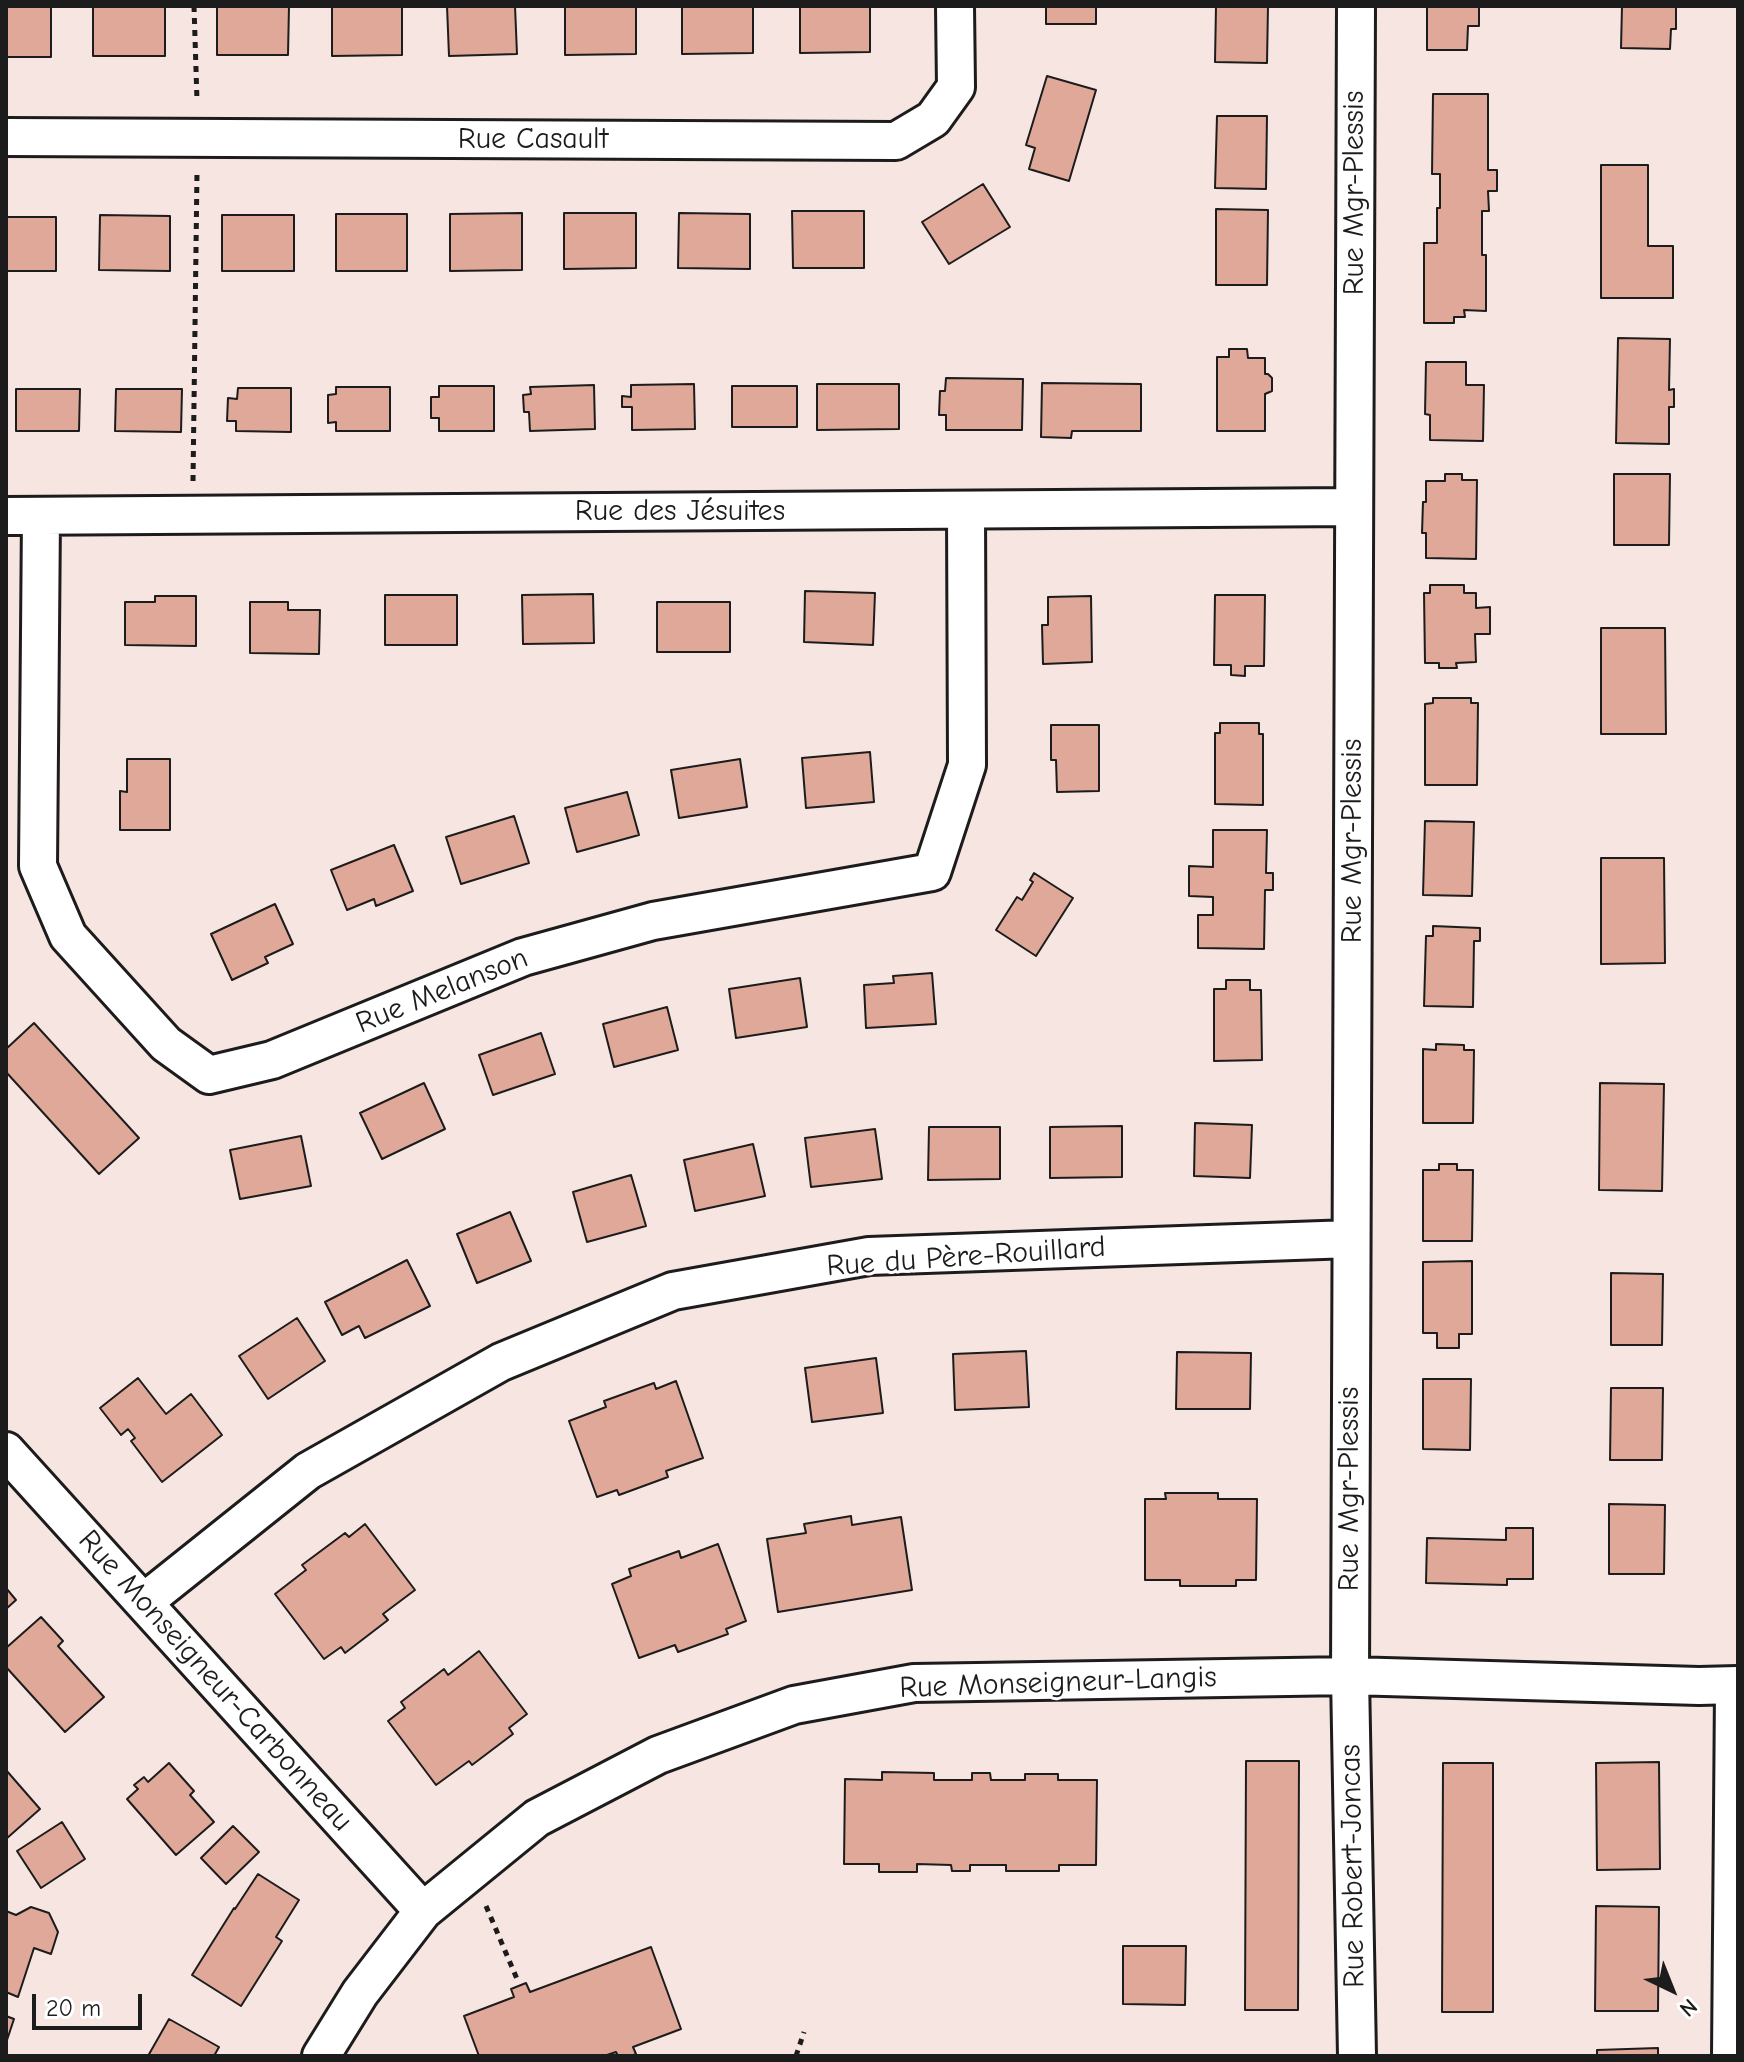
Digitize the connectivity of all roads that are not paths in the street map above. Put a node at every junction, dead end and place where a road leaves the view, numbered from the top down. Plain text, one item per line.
1 (955, 6) edge
2 (1356, 6) edge
3 (6, 137) edge
4 (1354, 507) junction
5 (966, 511) junction
6 (6, 516) edge
7 (41, 516) junction
8 (1351, 1239) junction
9 (6, 1451) edge
10 (144, 1602) junction
11 (1350, 1676) junction
12 (1738, 1688) edge
13 (423, 1911) junction
14 (321, 2056) edge
15 (1357, 2056) edge
16 (1735, 2056) edge

1 - 3 street, Rue Casault
2 - 4 street, Rue Mgr-Plessis
4 - 5 street, Rue des Jésuites
4 - 8 street, Rue Mgr-Plessis
5 - 7 street, Rue des Jésuites
5 - 7 street, Rue Melanson
6 - 7 street, Rue des Jésuites
8 - 10 street, Rue du Père-Rouillard
8 - 11 street, Rue Mgr-Plessis
9 - 10 street, Rue Monseigneur-Carbonneau
10 - 13 street, Rue Monseigneur-Carbonneau
11 - 12 street, Rue Monseigneur-Langis
11 - 13 street, Rue Monseigneur-Langis
11 - 15 street, Rue Robert-Joncas
12 - 16 street
13 - 14 street, Rue Monseigneur-Langis

